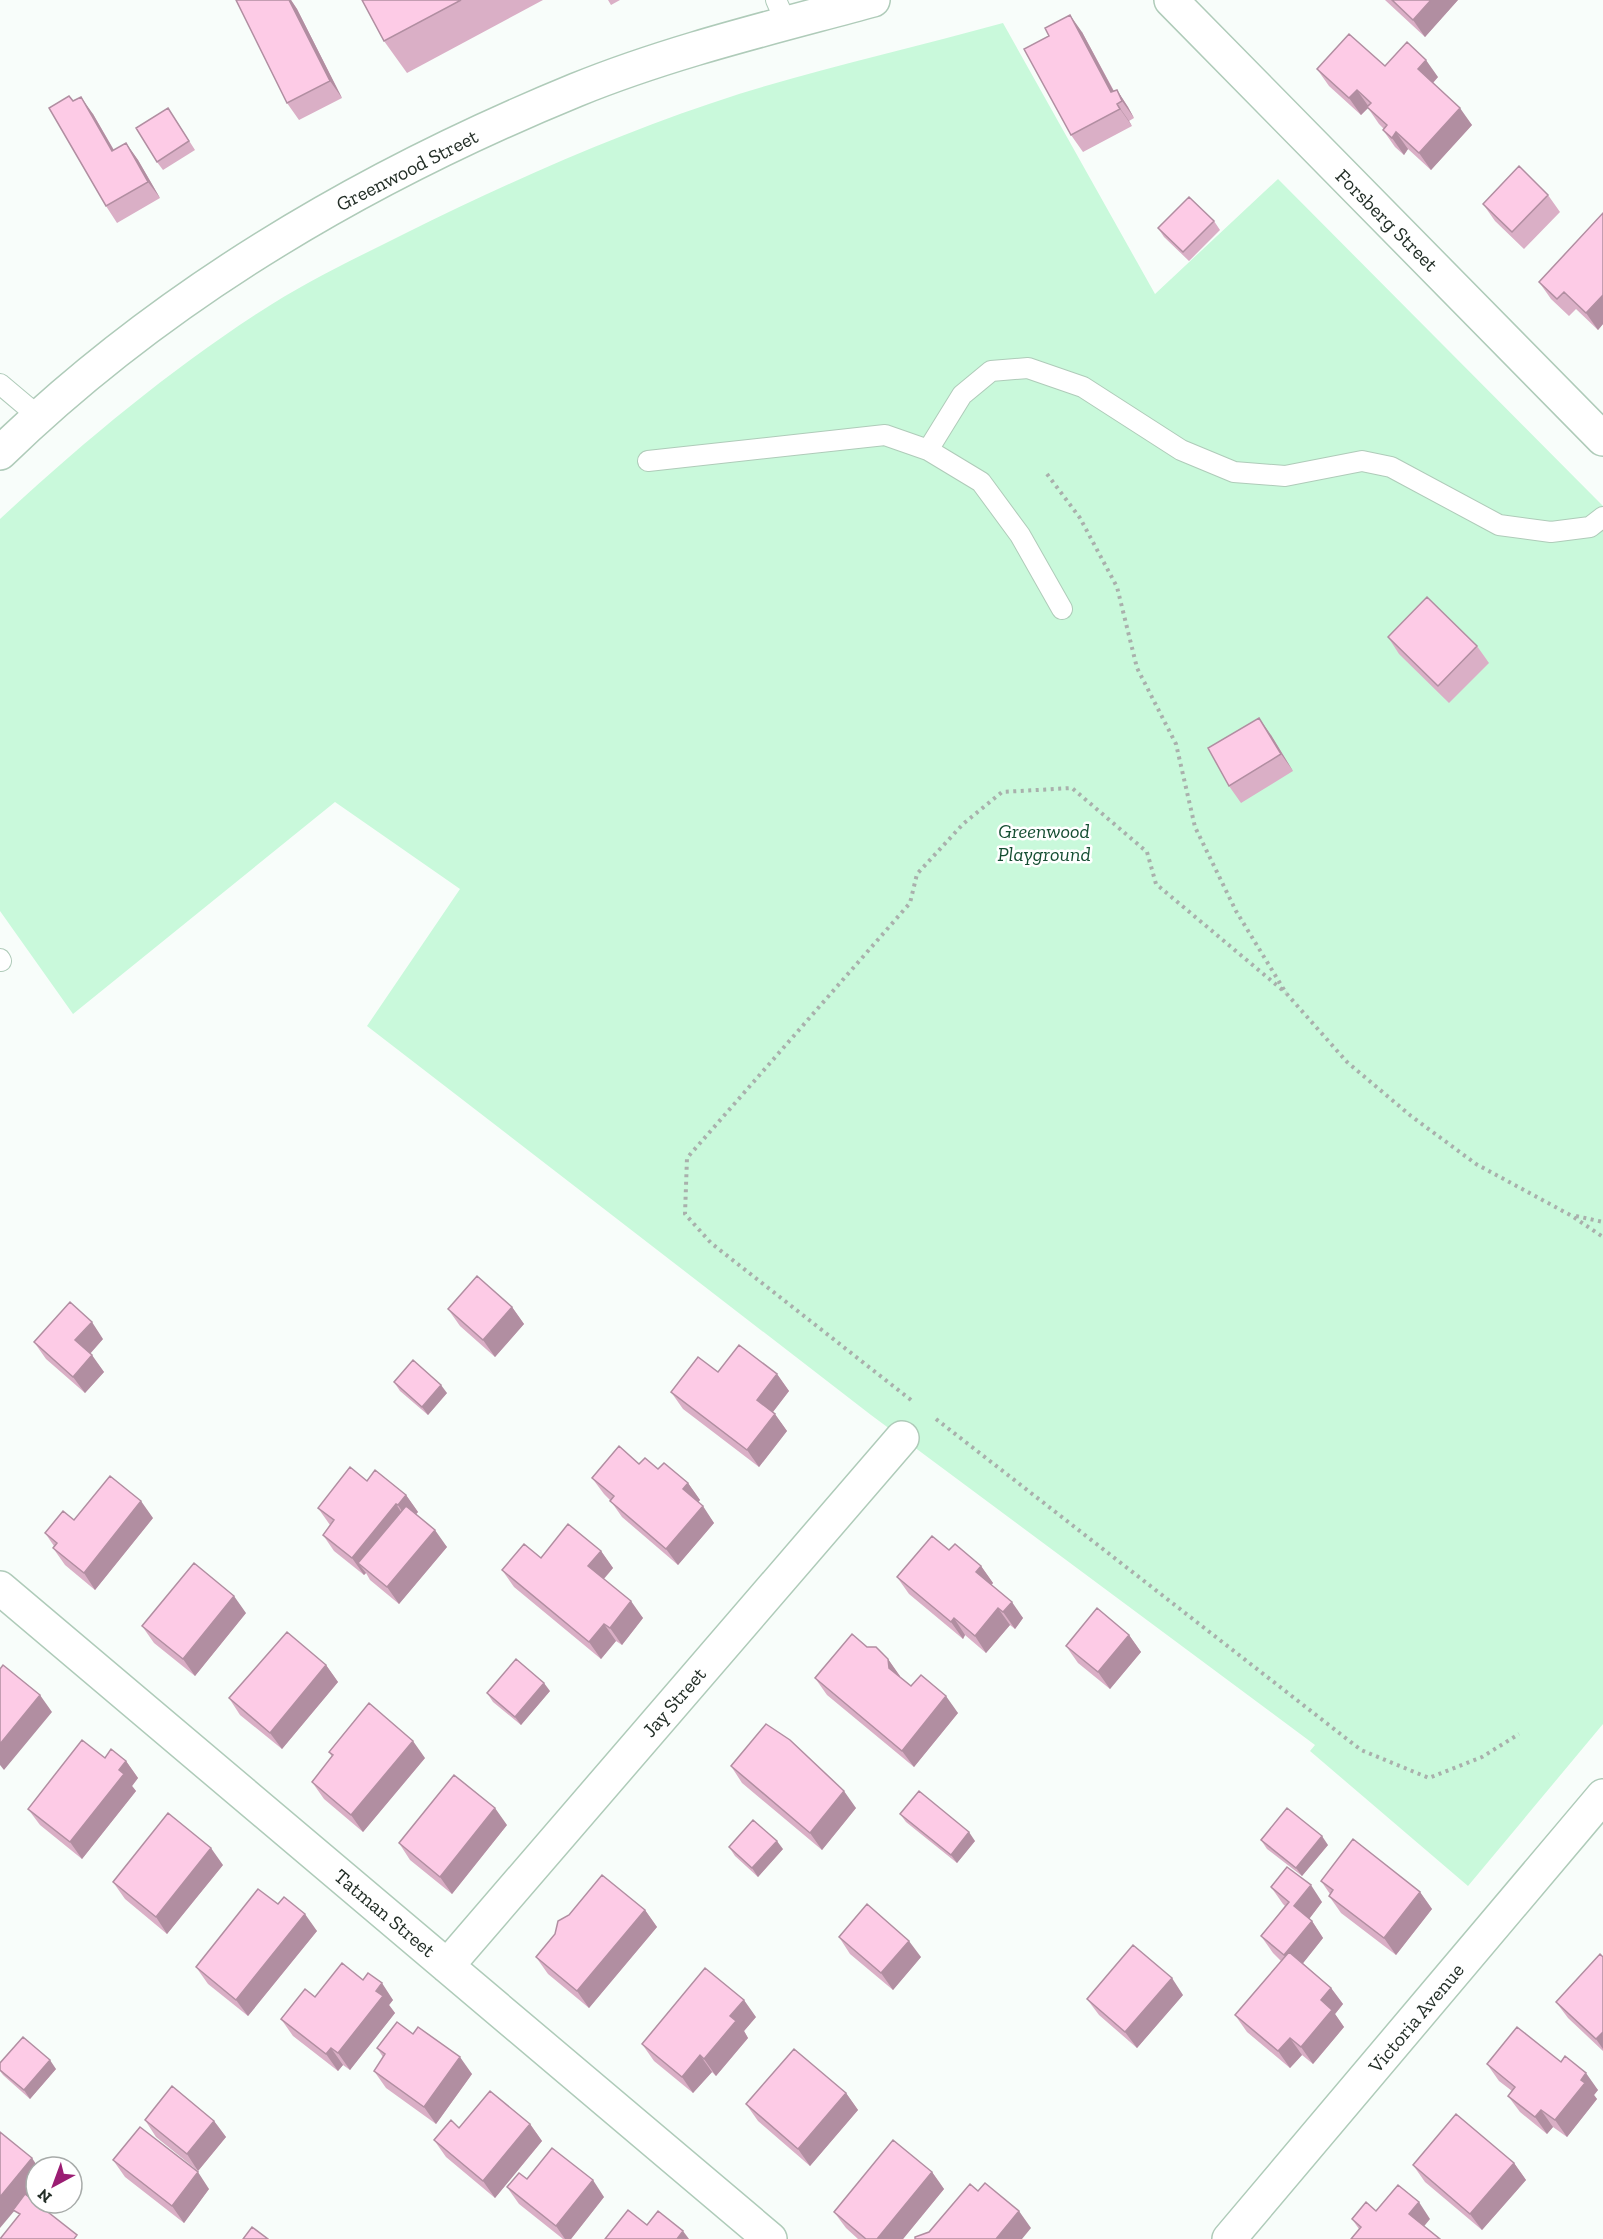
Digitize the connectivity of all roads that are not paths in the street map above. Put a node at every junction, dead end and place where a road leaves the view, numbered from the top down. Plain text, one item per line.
1 (873, 0) edge
2 (1171, 0) edge
3 (781, 12) edge
4 (0, 384) edge
5 (38, 416) junction
6 (1603, 439) edge
7 (928, 450) junction
8 (0, 453) edge
9 (648, 461) dead end
10 (1603, 518) edge
11 (1062, 609) dead end
12 (902, 1438) dead end
13 (0, 1588) edge
14 (1603, 1796) edge
15 (447, 1966) junction
16 (770, 2239) edge
17 (1229, 2239) edge

1 - 3 street, Greenwood Street
2 - 6 street, Forsberg Street
3 - 5 street, Greenwood Street
4 - 5 lane
5 - 8 street, Greenwood Street
7 - 9 lane
7 - 10 lane
7 - 11 lane
12 - 15 street, Jay Street
13 - 15 street, Tatman Street
14 - 17 street, Victoria Avenue
15 - 16 street, Tatman Street

